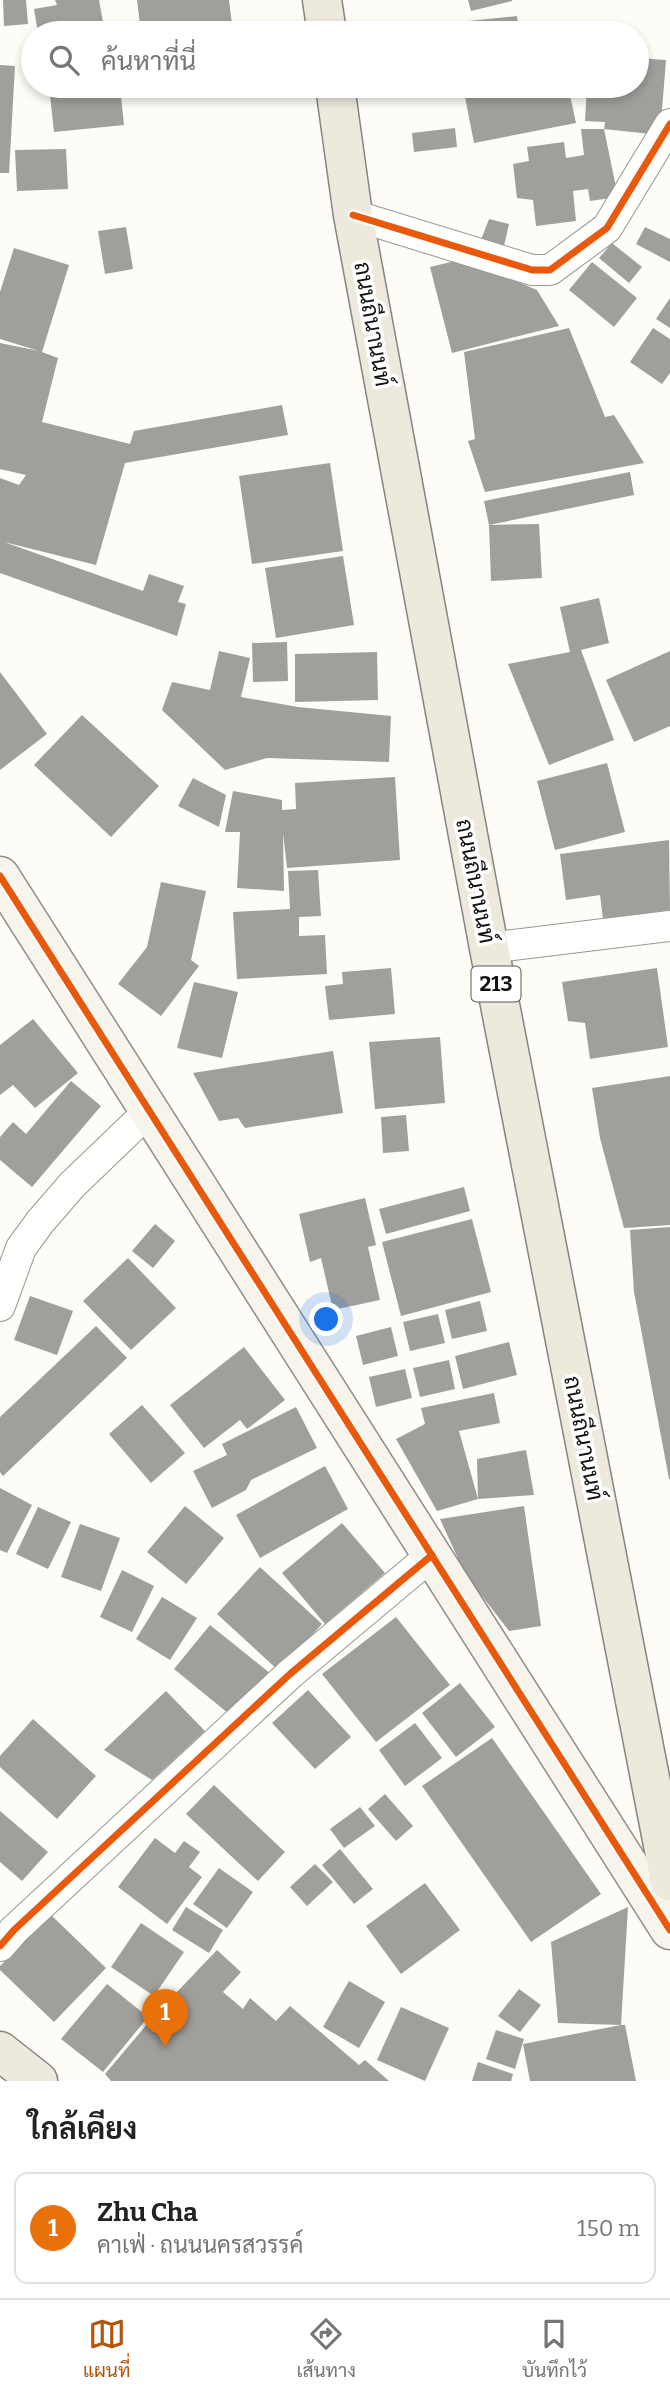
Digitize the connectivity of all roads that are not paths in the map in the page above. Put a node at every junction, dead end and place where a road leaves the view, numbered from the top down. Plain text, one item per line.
1 (323, 0) edge
2 (326, 21) edge
3 (337, 98) edge
4 (670, 124) edge
5 (353, 215) junction
6 (0, 876) edge
7 (670, 926) edge
8 (489, 948) junction
9 (149, 1111) junction
10 (0, 1306) edge
11 (432, 1555) junction
12 (670, 1881) edge
13 (670, 1930) edge
14 (0, 1946) edge
15 (0, 2051) edge
16 (38, 2081) edge

1 - 2 main road
3 - 5 main road, ถนนถีนานนท์ / 213
4 - 5 street
5 - 8 main road, ถนนถีนานนท์ / 213
6 - 9 street
7 - 8 street
8 - 12 main road, ถนนถีนานนท์ / 213
9 - 10 street
9 - 11 street
11 - 13 street
11 - 14 street
15 - 16 main road

